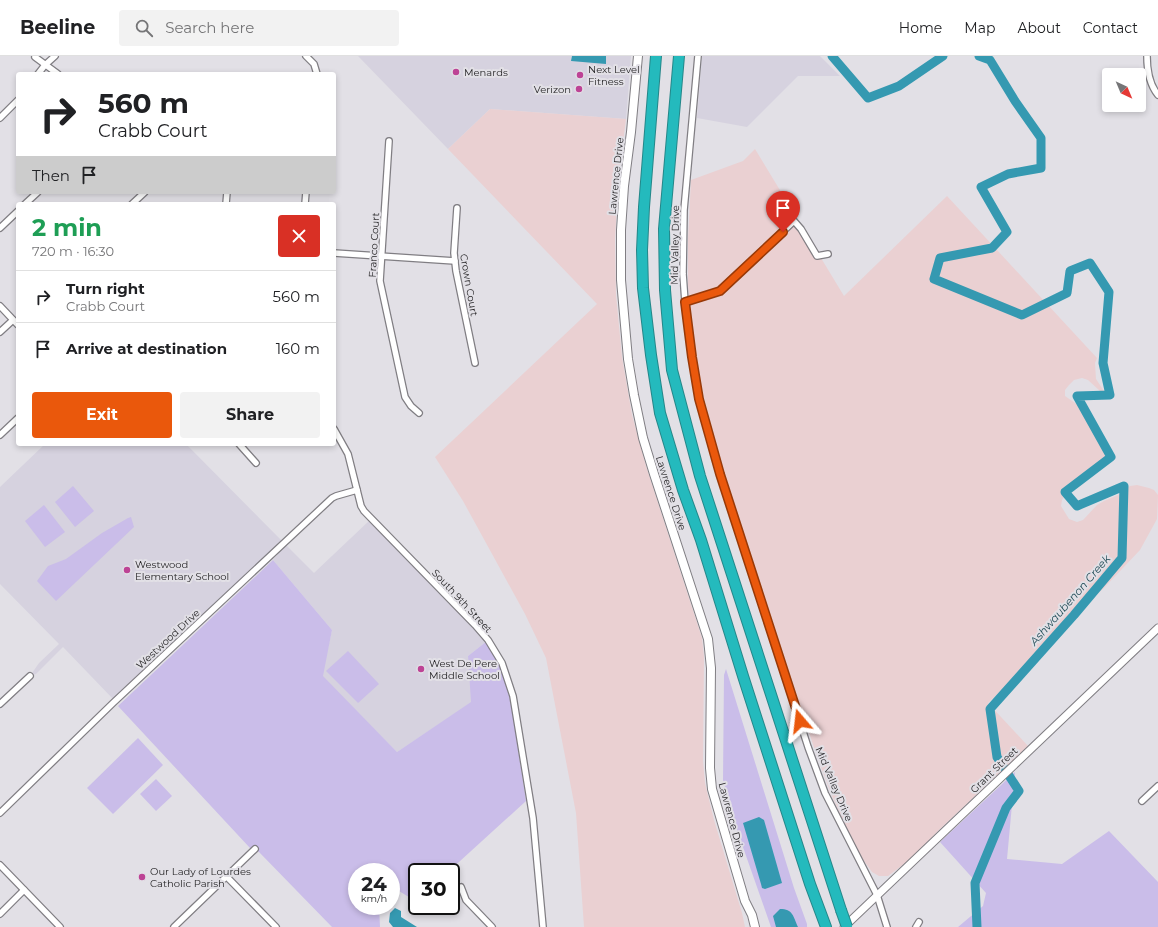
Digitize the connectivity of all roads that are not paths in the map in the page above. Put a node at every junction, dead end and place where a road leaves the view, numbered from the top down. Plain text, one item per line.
1 (35, 56) edge
2 (55, 56) edge
3 (306, 56) edge
4 (638, 56) edge
5 (656, 56) edge
6 (679, 56) edge
7 (698, 56) edge
8 (1147, 56) edge
9 (45, 65) junction
10 (40, 72) edge
11 (55, 72) edge
12 (316, 72) edge
13 (1158, 95) edge
14 (16, 102) edge
15 (0, 118) edge
16 (389, 141) dead end
17 (36, 194) edge
18 (143, 194) edge
19 (28, 202) edge
20 (134, 202) edge
21 (457, 208) dead end
22 (16, 213) edge
23 (0, 228) edge
24 (336, 253) edge
25 (828, 254) dead end
26 (382, 256) junction
27 (455, 261) junction
28 (685, 302) junction
29 (0, 306) edge
30 (13, 320) junction
31 (16, 323) edge
32 (0, 332) edge
33 (475, 363) dead end
34 (419, 414) dead end
35 (16, 420) edge
36 (336, 433) edge
37 (0, 434) edge
38 (241, 446) edge
39 (256, 463) dead end
40 (357, 490) junction
41 (1158, 628) edge
42 (30, 676) dead end
43 (0, 704) edge
44 (1158, 786) edge
45 (1142, 801) dead end
46 (0, 813) edge
47 (255, 849) dead end
48 (0, 865) edge
49 (226, 876) junction
50 (461, 887) dead end
51 (24, 890) junction
52 (877, 895) junction
53 (745, 901) junction
54 (0, 914) edge
55 (275, 926) edge
56 (826, 926) edge
57 (60, 927) edge
58 (174, 927) edge
59 (492, 927) edge
60 (543, 927) edge
61 (749, 927) edge
62 (755, 927) edge
63 (846, 927) edge
64 (888, 927) edge

1 - 9 street
2 - 9 street
3 - 12 street
4 - 53 main road, Lawrence Drive
5 - 56 highway
6 - 63 highway, bridge
7 - 28 street, Mid Valley Drive
8 - 13 street
9 - 10 street
9 - 11 street
14 - 15 street
16 - 26 street, Franco Court
17 - 19 street
18 - 20 street
21 - 27 street, Crown Court
22 - 23 street
24 - 26 street
25 - 28 street
26 - 27 street
26 - 34 street, Franco Court
27 - 33 street, Crown Court
28 - 52 street, Mid Valley Drive
29 - 30 street
30 - 31 street
30 - 32 street
35 - 37 street
36 - 40 street, South 9th Street
38 - 39 street
40 - 46 street, Westwood Drive
40 - 60 street, South 9th Street
41 - 52 street, Grant Street
42 - 43 street
44 - 45 street
47 - 49 street
48 - 51 street
49 - 55 street
49 - 58 street
50 - 59 street
51 - 54 street
51 - 57 street
52 - 63 street, Grant Street
52 - 64 street, Mid Valley Drive
53 - 61 main road
53 - 62 main road, Lawrence Drive

